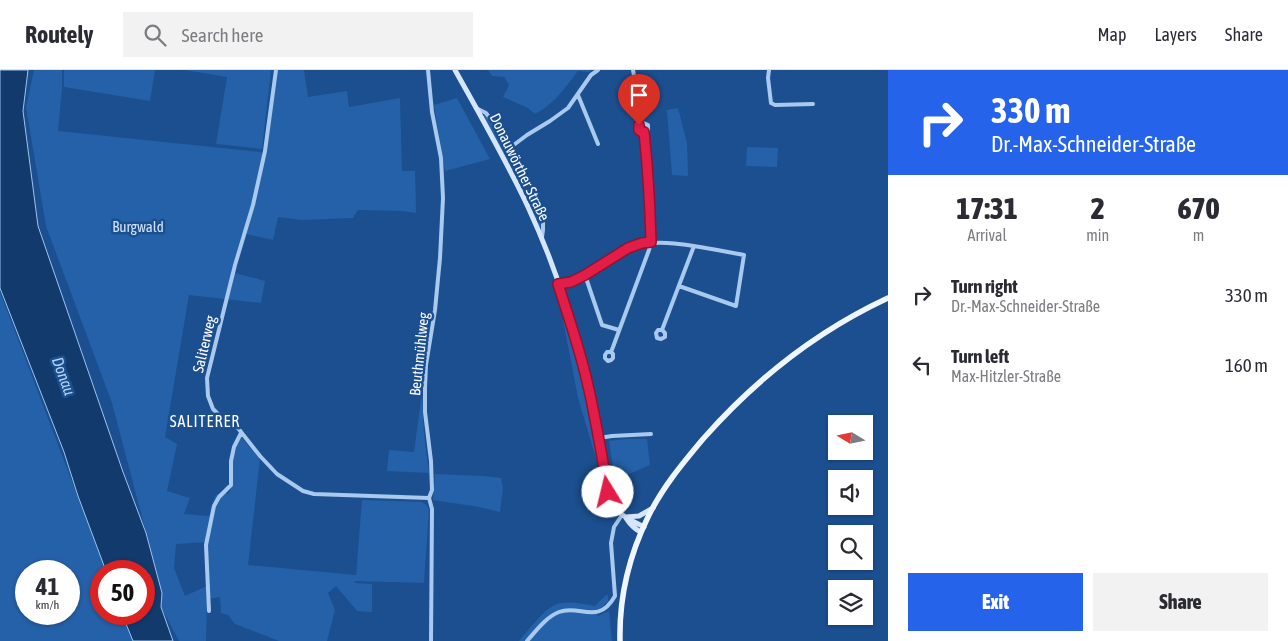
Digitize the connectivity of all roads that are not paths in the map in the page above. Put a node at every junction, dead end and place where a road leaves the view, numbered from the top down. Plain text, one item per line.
1 (276, 70) edge
2 (428, 70) edge
3 (455, 70) edge
4 (598, 70) edge
5 (633, 70) edge
6 (769, 70) edge
7 (578, 95) junction
8 (639, 104) dead end
9 (813, 104) dead end
10 (476, 108) junction
11 (644, 132) dead end
12 (598, 144) dead end
13 (511, 147) junction
14 (541, 238) junction
15 (651, 242) junction
16 (694, 246) junction
17 (585, 275) junction
18 (558, 284) junction
19 (679, 286) junction
20 (888, 298) edge
21 (619, 330) junction
22 (662, 330) dead end
23 (611, 352) dead end
24 (241, 433) junction
25 (651, 434) dead end
26 (599, 438) junction
27 (429, 498) junction
28 (653, 508) junction
29 (624, 516) junction
30 (642, 530) junction
31 (209, 611) dead end
32 (431, 641) edge
33 (526, 641) edge
34 (620, 641) edge

1 - 24 street, Saliterweg
2 - 27 street, Beuthmühlweg
3 - 10 main road, Donauwörther Straße
4 - 7 street
5 - 8 street
6 - 9 street
7 - 12 street
7 - 13 street
10 - 13 street, Donauwörther Straße
10 - 14 main road, Donauwörther Straße
11 - 15 street
13 - 14 street, Donauwörther Straße
14 - 18 main road, Donauwörther Straße
15 - 16 street
15 - 17 street
15 - 21 street
16 - 19 street
16 - 19 street
17 - 18 street
17 - 21 street
18 - 26 main road, Donauwörther Straße
19 - 22 street
20 - 28 main road
21 - 23 street
24 - 27 street, Saliterweg
24 - 31 street
25 - 26 street
26 - 29 main road, Donauwörther Straße
27 - 32 street, Beuthmühlweg
28 - 29 main road
28 - 30 main road
29 - 30 main road, Donauwörther Straße
29 - 33 street
30 - 34 main road

